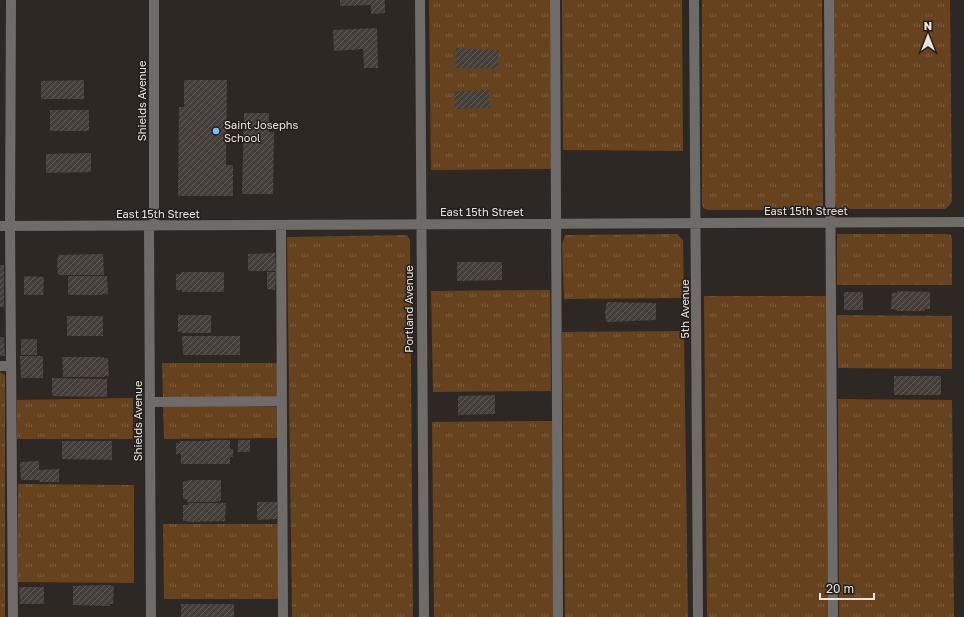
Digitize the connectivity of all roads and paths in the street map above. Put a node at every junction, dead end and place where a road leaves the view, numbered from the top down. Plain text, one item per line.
1 (11, 0) edge
2 (154, 0) edge
3 (420, 0) edge
4 (555, 0) edge
5 (694, 0) edge
6 (829, 0) edge
7 (964, 222) edge
8 (697, 223) junction
9 (830, 223) junction
10 (421, 224) junction
11 (556, 224) junction
12 (281, 225) junction
13 (5, 226) edge
14 (152, 226) junction
15 (0, 366) edge
16 (11, 366) junction
17 (150, 402) junction
18 (282, 402) junction
19 (13, 617) edge
20 (151, 617) edge
21 (283, 617) edge
22 (424, 617) edge
23 (558, 617) edge
24 (698, 617) edge
25 (832, 617) edge

1 - 13 street
2 - 14 street, Shields Avenue
3 - 10 street, Portland Avenue
4 - 11 street
5 - 8 street, 5th Avenue
6 - 9 street
7 - 9 street, East 15th Street
8 - 9 street, East 15th Street
8 - 11 street, East 15th Street
8 - 24 street, 5th Avenue
9 - 25 street
10 - 11 street, East 15th Street
10 - 12 street, East 15th Street
10 - 22 street, Portland Avenue
11 - 23 street
12 - 14 street, East 15th Street
12 - 18 street
13 - 14 street, East 15th Street
13 - 16 street
14 - 17 street, Shields Avenue
15 - 16 street
16 - 19 street
17 - 18 street
17 - 20 street, Shields Avenue
18 - 21 street

